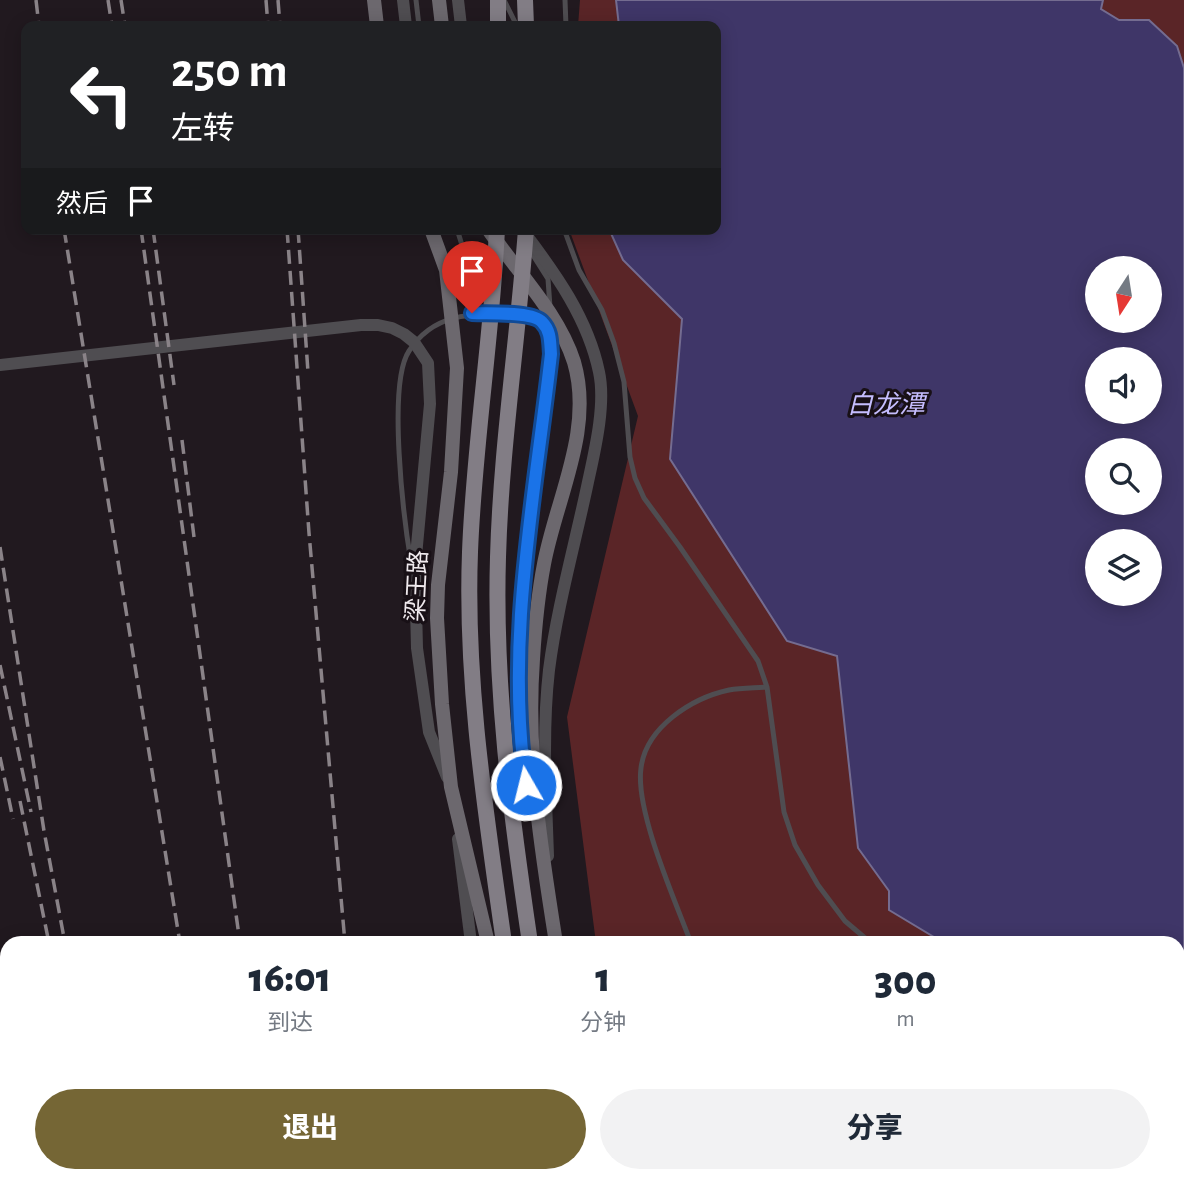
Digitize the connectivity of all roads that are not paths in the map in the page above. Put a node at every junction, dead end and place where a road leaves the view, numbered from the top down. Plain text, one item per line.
1 (374, 0) edge
2 (403, 0) edge
3 (416, 0) edge
4 (439, 0) edge
5 (458, 0) edge
6 (498, 0) edge
7 (504, 0) edge
8 (525, 0) edge
9 (565, 0) edge
10 (376, 21) edge
11 (405, 21) edge
12 (418, 21) edge
13 (441, 21) edge
14 (460, 21) edge
15 (498, 21) edge
16 (514, 21) edge
17 (526, 21) edge
18 (566, 21) edge
19 (433, 235) edge
20 (440, 235) edge
21 (459, 235) edge
22 (492, 235) edge
23 (497, 235) edge
24 (522, 235) edge
25 (525, 235) edge
26 (526, 235) edge
27 (566, 235) edge
28 (446, 270) junction
29 (472, 313) junction
30 (550, 335) junction
31 (0, 365) edge
32 (415, 589) junction
33 (767, 687) junction
34 (452, 787) junction
35 (537, 823) junction
36 (470, 936) edge
37 (486, 936) edge
38 (503, 936) edge
39 (529, 936) edge
40 (555, 936) edge
41 (555, 936) edge
42 (688, 936) edge
43 (863, 936) edge

1 - 10 main road
2 - 11 street
3 - 12 lane
4 - 13 main road
5 - 14 street
6 - 15 main road
7 - 16 lane
8 - 17 main road
9 - 18 lane
19 - 28 main road, 梁王路
20 - 28 street
21 - 29 lane
22 - 35 main road
23 - 38 main road, 梁王路
24 - 39 main road
25 - 30 lane
26 - 40 street
27 - 33 lane
28 - 34 main road, 梁王路
29 - 30 lane
29 - 32 lane
30 - 35 lane
31 - 32 street
32 - 34 street
33 - 42 lane
33 - 43 lane
34 - 36 street
34 - 37 main road, 梁王路
35 - 41 main road

